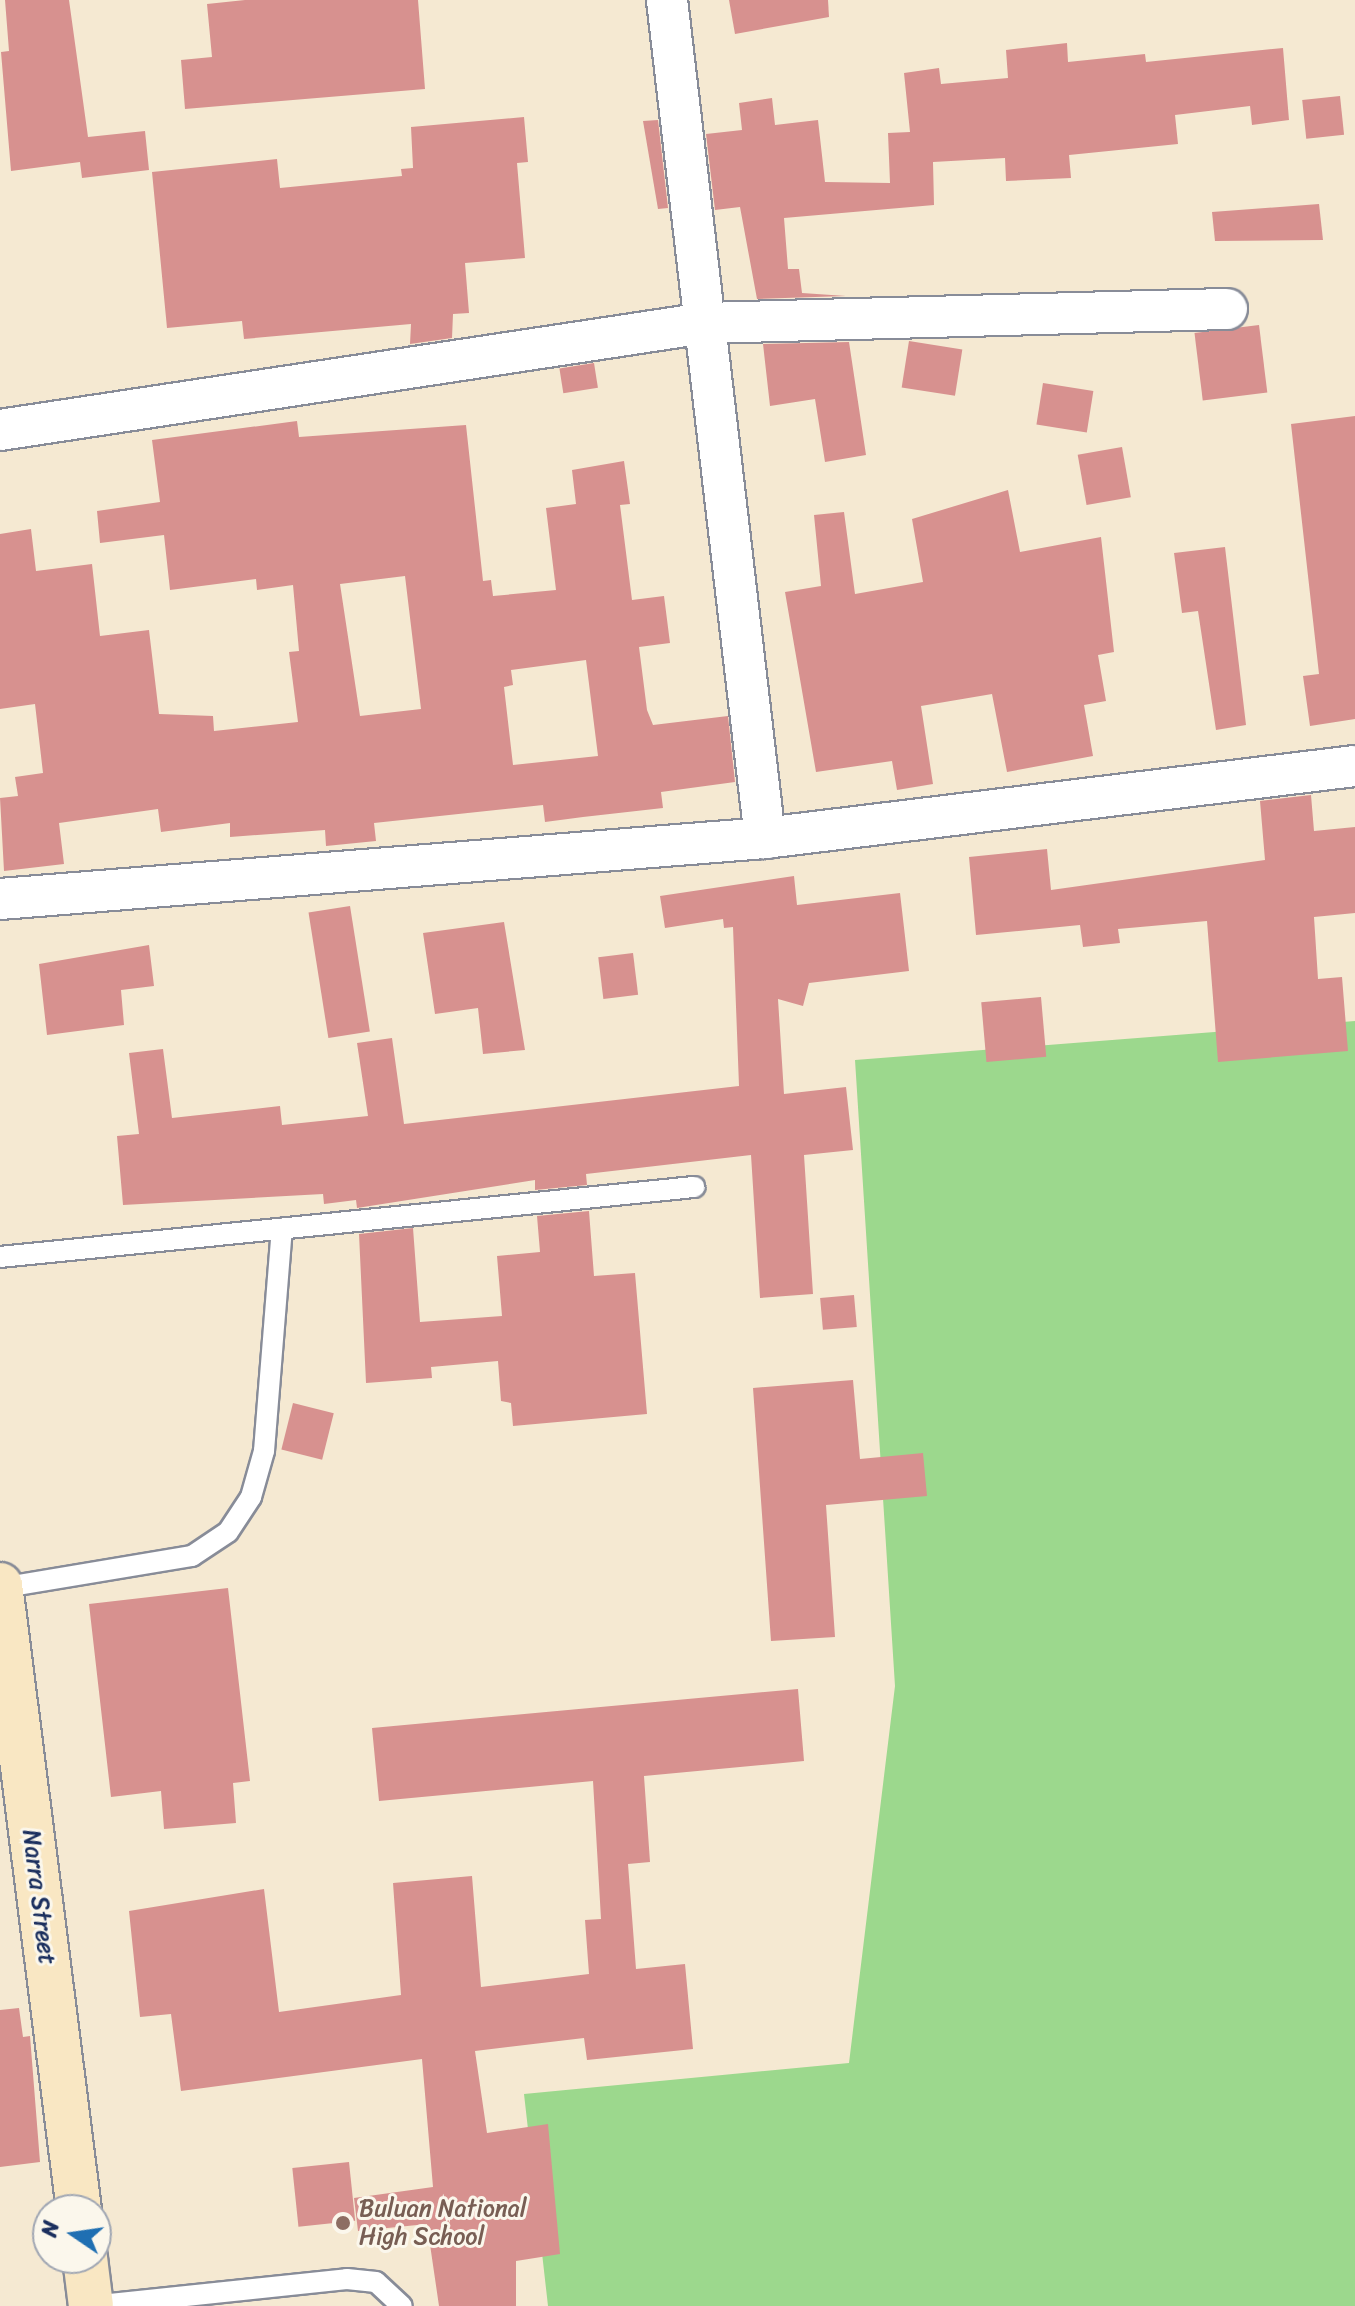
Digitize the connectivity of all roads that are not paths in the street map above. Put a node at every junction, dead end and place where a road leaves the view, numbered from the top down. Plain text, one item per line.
1 (667, 0) edge
2 (1227, 309) dead end
3 (705, 323) junction
4 (0, 430) edge
5 (1355, 766) edge
6 (765, 838) junction
7 (0, 899) edge
8 (694, 1187) dead end
9 (282, 1229) junction
10 (0, 1257) edge
11 (0, 1586) edge
12 (77, 2194) edge
13 (87, 2274) edge
14 (90, 2306) edge
15 (402, 2306) edge

1 - 3 street
2 - 3 street
3 - 4 street
3 - 6 street
5 - 6 street
6 - 7 street
8 - 9 lane
9 - 10 lane
9 - 11 lane
11 - 12 street, Narra Street
13 - 14 street
14 - 15 lane

